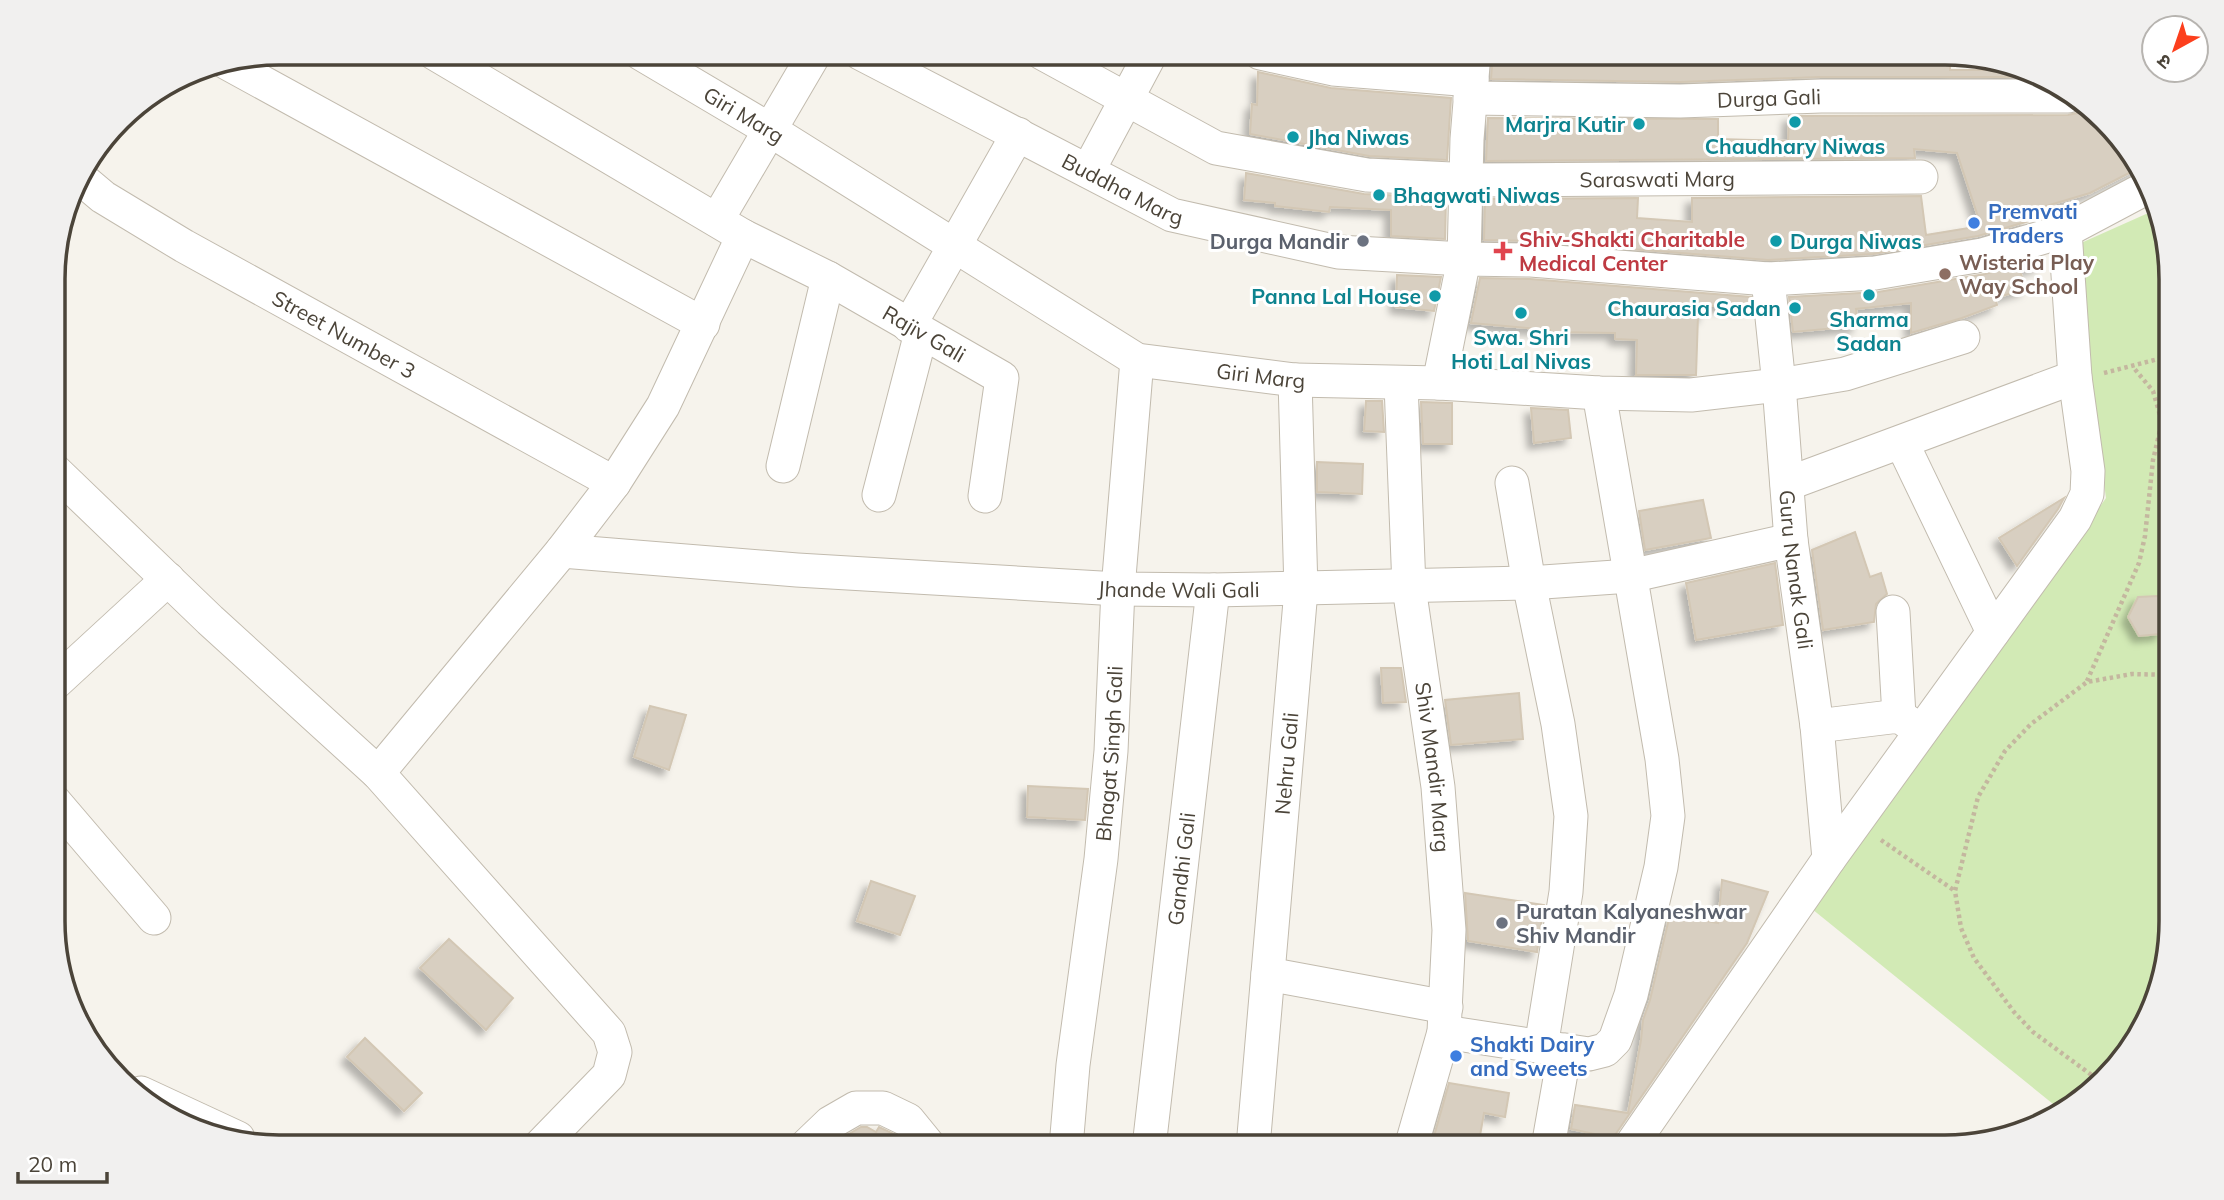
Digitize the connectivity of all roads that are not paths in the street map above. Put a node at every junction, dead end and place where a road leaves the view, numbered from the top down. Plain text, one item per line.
1 (456, 65) edge
2 (662, 65) edge
3 (808, 65) edge
4 (885, 65) edge
5 (1066, 65) edge
6 (1144, 65) edge
7 (1316, 65) edge
8 (238, 69) edge
9 (1472, 77) edge
10 (2055, 96) edge
11 (1127, 98) junction
12 (770, 130) junction
13 (1018, 134) junction
14 (1088, 172) junction
15 (1921, 177) dead end
16 (1466, 180) junction
17 (87, 184) edge
18 (2140, 191) edge
19 (730, 228) junction
20 (2065, 231) junction
21 (955, 246) junction
22 (1464, 259) junction
23 (828, 278) junction
24 (1768, 279) junction
25 (703, 324) junction
26 (915, 330) junction
27 (1964, 337) dead end
28 (1137, 360) junction
29 (2075, 377) junction
30 (1295, 380) junction
31 (1439, 383) junction
32 (1401, 384) junction
33 (1779, 385) junction
34 (1599, 393) junction
35 (1902, 443) junction
36 (783, 466) dead end
37 (65, 480) edge
38 (614, 483) junction
39 (1512, 483) dead end
40 (1787, 484) junction
41 (878, 495) dead end
42 (985, 496) dead end
43 (1791, 540) junction
44 (562, 551) junction
45 (1630, 576) junction
46 (168, 579) junction
47 (1529, 583) junction
48 (1409, 587) junction
49 (1118, 589) junction
50 (1213, 590) junction
51 (1301, 590) junction
52 (1893, 612) dead end
53 (1993, 632) junction
54 (65, 674) edge
55 (1910, 723) junction
56 (1817, 726) junction
57 (378, 773) junction
58 (65, 814) edge
59 (1829, 859) junction
60 (154, 918) dead end
61 (1268, 974) junction
62 (1445, 1020) junction
63 (1553, 1049) junction
64 (551, 1135) edge
65 (818, 1135) edge
66 (920, 1135) edge
67 (1067, 1135) edge
68 (1150, 1135) edge
69 (1254, 1135) edge
70 (1414, 1135) edge
71 (1549, 1135) edge
72 (1638, 1135) edge

1 - 19 street, Rajiv Gali
2 - 12 street, Giri Marg
3 - 12 street
4 - 13 street, Buddha Marg
5 - 11 street, Saraswati Marg
6 - 11 street
7 - 9 street, Durga Gali
8 - 25 street
9 - 10 street, Durga Gali
9 - 16 street
11 - 14 street
11 - 16 street, Saraswati Marg
12 - 19 street
12 - 21 street, Giri Marg
13 - 14 street, Buddha Marg
13 - 21 street
14 - 22 street, Buddha Marg
15 - 16 street, Saraswati Marg
16 - 22 street
17 - 38 street, Street Number 3
18 - 20 street, Buddha Marg
19 - 23 street, Rajiv Gali
19 - 25 street
20 - 24 street, Buddha Marg
20 - 29 street
21 - 26 street
21 - 28 street, Giri Marg
22 - 24 street, Buddha Marg
22 - 31 street
23 - 26 street, Rajiv Gali
23 - 36 street
24 - 33 street, Guru Nanak Gali
25 - 38 street
26 - 41 street
26 - 42 street, Rajiv Gali
27 - 33 street, Giri Marg
28 - 30 street, Giri Marg
28 - 49 street, Bhagat Singh Gali
29 - 35 street
29 - 53 street
30 - 32 street, Giri Marg
30 - 51 street, Nehru Gali
31 - 32 street, Giri Marg
31 - 34 street, Giri Marg
32 - 48 street, Shiv Mandir Marg
33 - 34 street, Giri Marg
33 - 40 street, Guru Nanak Gali
34 - 45 street
35 - 40 street
35 - 53 street
37 - 46 street
38 - 44 street
39 - 47 street
40 - 43 street, Guru Nanak Gali
43 - 45 street, Jhande Wali Gali
43 - 56 street, Guru Nanak Gali
44 - 49 street, Jhande Wali Gali
44 - 57 street
45 - 47 street, Jhande Wali Gali
45 - 63 street
46 - 54 street
46 - 57 street
47 - 48 street, Jhande Wali Gali
47 - 63 street
48 - 51 street, Jhande Wali Gali
48 - 62 street, Shiv Mandir Marg
49 - 50 street, Jhande Wali Gali
49 - 67 street, Bhagat Singh Gali
50 - 51 street, Jhande Wali Gali
50 - 68 street, Gandhi Gali
51 - 61 street, Nehru Gali
52 - 55 street
53 - 55 street
55 - 56 street
55 - 59 street
56 - 59 street, Guru Nanak Gali
57 - 64 street
58 - 60 street
59 - 72 street
61 - 62 street
61 - 69 street, Nehru Gali
62 - 63 street
62 - 70 street, Shiv Mandir Marg
63 - 71 street
65 - 66 street

